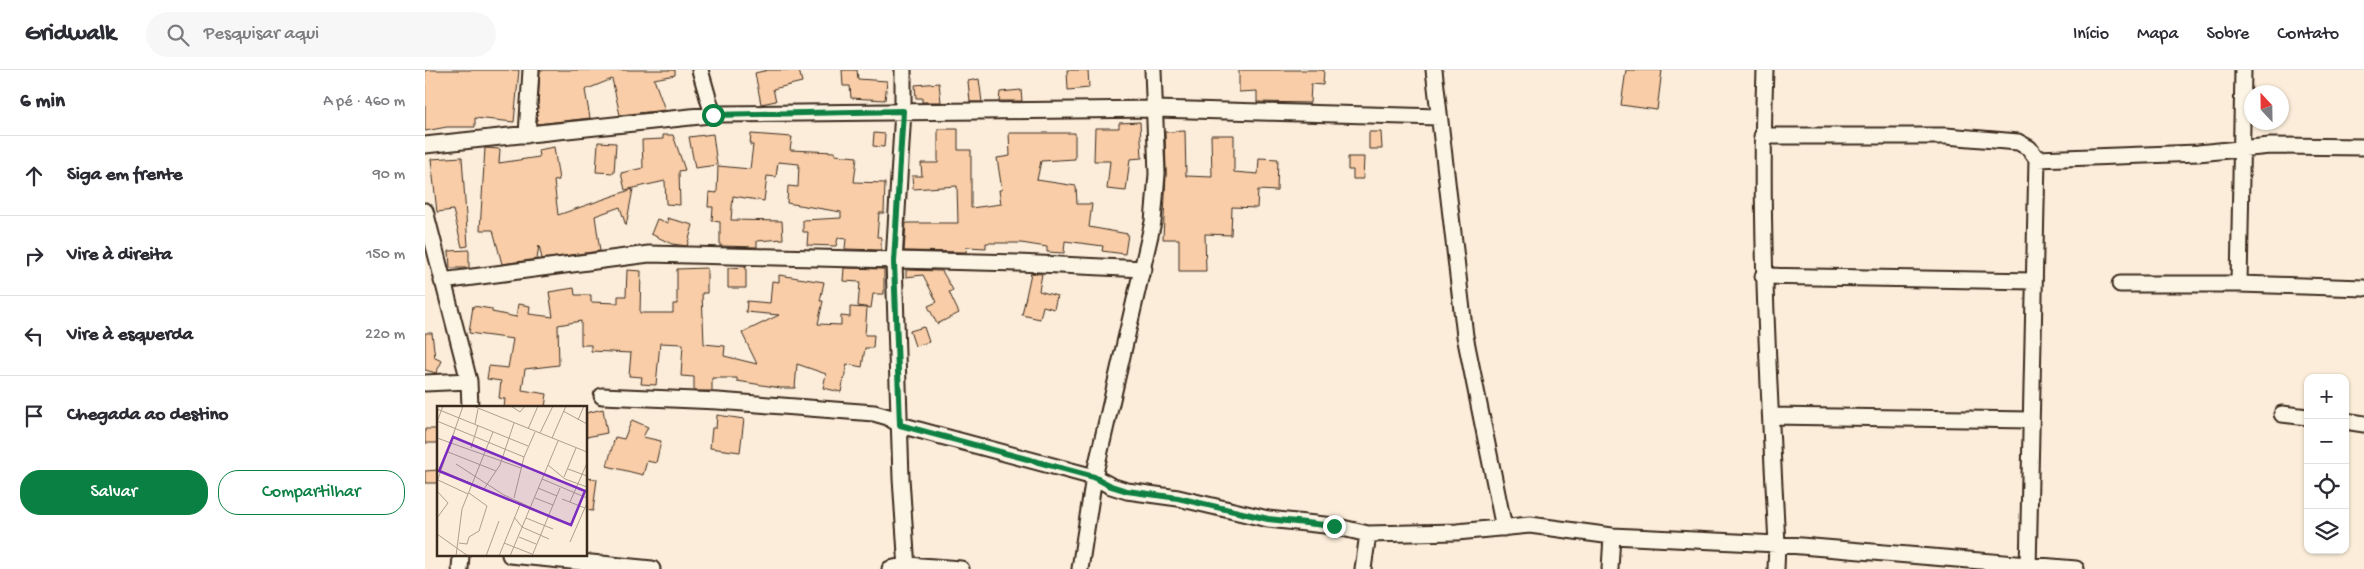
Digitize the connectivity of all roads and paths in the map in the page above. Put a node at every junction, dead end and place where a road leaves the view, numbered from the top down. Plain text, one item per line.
1 (531, 70) edge
2 (700, 70) edge
3 (903, 70) edge
4 (1153, 70) edge
5 (1434, 70) edge
6 (1765, 70) edge
7 (2243, 70) edge
8 (1156, 109) junction
9 (903, 111) junction
10 (713, 115) junction
11 (1439, 117) junction
12 (527, 135) junction
13 (1762, 136) junction
14 (425, 145) edge
15 (2364, 147) edge
16 (2242, 148) junction
17 (2037, 158) junction
18 (425, 211) edge
19 (894, 262) junction
20 (1144, 270) junction
21 (1763, 276) junction
22 (442, 281) junction
23 (2035, 281) junction
24 (2120, 284) dead end
25 (2239, 284) junction
26 (2364, 288) edge
27 (469, 381) junction
28 (425, 383) edge
29 (602, 396) dead end
30 (470, 406) edge
31 (2282, 414) dead end
32 (1771, 416) junction
33 (2304, 417) edge
34 (2031, 420) junction
35 (2349, 422) edge
36 (2364, 424) edge
37 (900, 425) junction
38 (1094, 477) junction
39 (1504, 528) junction
40 (1368, 534) junction
41 (1613, 536) junction
42 (1777, 544) junction
43 (461, 556) edge
44 (520, 556) edge
45 (907, 567) edge
46 (2028, 568) edge
47 (460, 569) edge
48 (652, 569) edge
49 (891, 569) edge
50 (961, 569) edge
51 (1080, 569) edge
52 (1363, 569) edge
53 (1610, 569) edge
54 (1775, 569) edge
55 (2076, 569) edge

1 - 12 street
2 - 10 street
3 - 9 street
4 - 8 street
5 - 11 street
6 - 13 street
7 - 16 street
8 - 9 street
8 - 11 street
8 - 20 street
9 - 10 street
9 - 19 street
10 - 12 street
11 - 39 street
12 - 14 street
13 - 17 street
13 - 21 street
15 - 16 street
16 - 17 street
16 - 25 street
17 - 23 street
18 - 22 street
19 - 20 street
19 - 22 street
19 - 37 street
20 - 38 street
21 - 23 street
21 - 32 street
22 - 27 street
23 - 34 street
24 - 25 street
25 - 26 street
27 - 28 street
27 - 30 street
29 - 37 street
31 - 33 street
32 - 34 street
32 - 42 street
34 - 46 street
35 - 36 street
37 - 38 street
37 - 45 street
38 - 40 street
38 - 51 street
39 - 40 street
39 - 41 street
40 - 52 street
41 - 42 street
41 - 53 street
42 - 46 street
42 - 54 street
43 - 47 street
44 - 48 street
45 - 49 street
45 - 50 street
46 - 55 street

